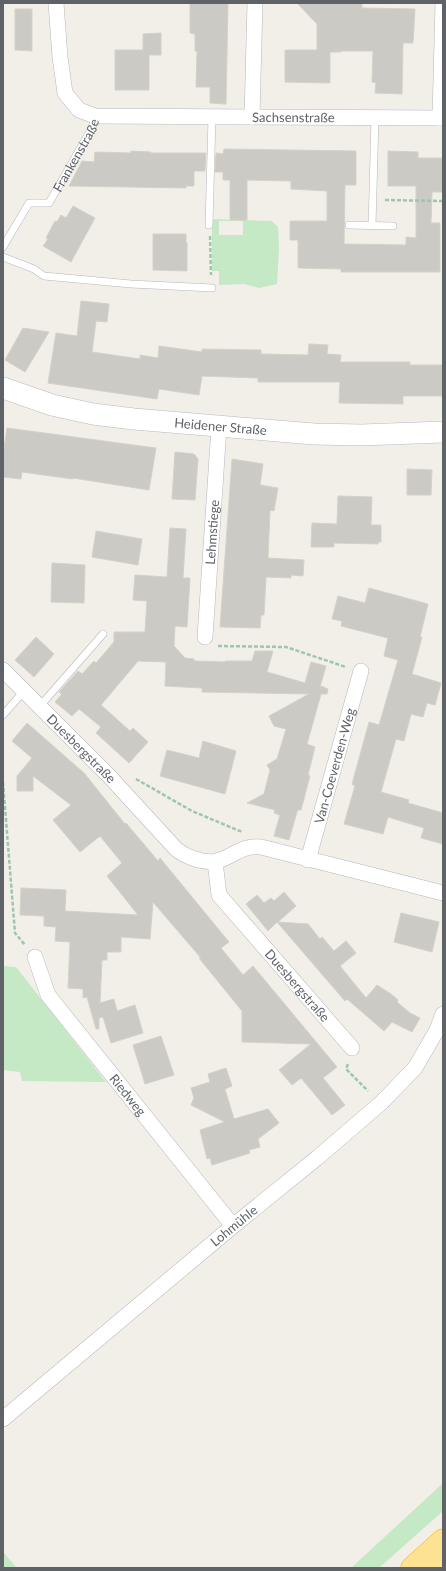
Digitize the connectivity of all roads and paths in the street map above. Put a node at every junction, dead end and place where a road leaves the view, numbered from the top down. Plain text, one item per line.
1 (56, 3) edge
2 (254, 3) edge
3 (443, 3) edge
4 (95, 116) junction
5 (212, 117) junction
6 (252, 117) junction
7 (375, 118) junction
8 (442, 118) edge
9 (373, 199) junction
10 (443, 201) edge
11 (209, 225) joint
12 (349, 225) dead end
13 (372, 226) junction
14 (393, 226) dead end
15 (3, 247) edge
16 (3, 257) edge
17 (212, 288) joint
18 (3, 388) edge
19 (219, 427) junction
20 (443, 432) edge
21 (103, 634) dead end
22 (205, 637) joint
23 (3, 670) edge
24 (361, 671) joint
25 (24, 691) junction
26 (40, 706) junction
27 (3, 715) edge
28 (131, 777) dead end
29 (3, 782) edge
30 (243, 832) dead end
31 (308, 860) junction
32 (215, 862) junction
33 (443, 893) edge
34 (35, 958) joint
35 (443, 1014) edge
36 (352, 1048) joint
37 (380, 1103) junction
38 (233, 1226) junction
39 (3, 1419) edge
40 (443, 1540) edge
41 (443, 1564) edge
42 (412, 1568) edge
43 (438, 1568) edge

1 - 4 street, Frankenstraße
2 - 6 street
3 - 8 street
4 - 5 street, Sachsenstraße
4 - 15 lane, Frankenstraße
5 - 6 street, Sachsenstraße
5 - 11 lane
6 - 7 street, Sachsenstraße
7 - 8 street, Sachsenstraße
7 - 9 lane
9 - 10 path
9 - 13 lane
11 - 17 path
12 - 13 lane
13 - 14 lane
16 - 17 lane
18 - 19 main road, Heidener Straße
19 - 20 main road, Heidener Straße
19 - 22 street, Lehmstiege
21 - 26 lane, Duesbergstraße
22 - 24 path
23 - 25 street, Duesbergstraße
24 - 31 street, Van-Coeverden-Weg
25 - 26 street, Duesbergstraße
25 - 27 lane
26 - 32 street, Duesbergstraße
28 - 30 path
29 - 34 path
31 - 32 street
31 - 33 street
32 - 36 street, Duesbergstraße
34 - 38 street, Riedweg
35 - 37 street, Lohmühle
36 - 37 path
37 - 38 street, Lohmühle
38 - 39 street, Lohmühle
40 - 42 highway
41 - 43 highway

